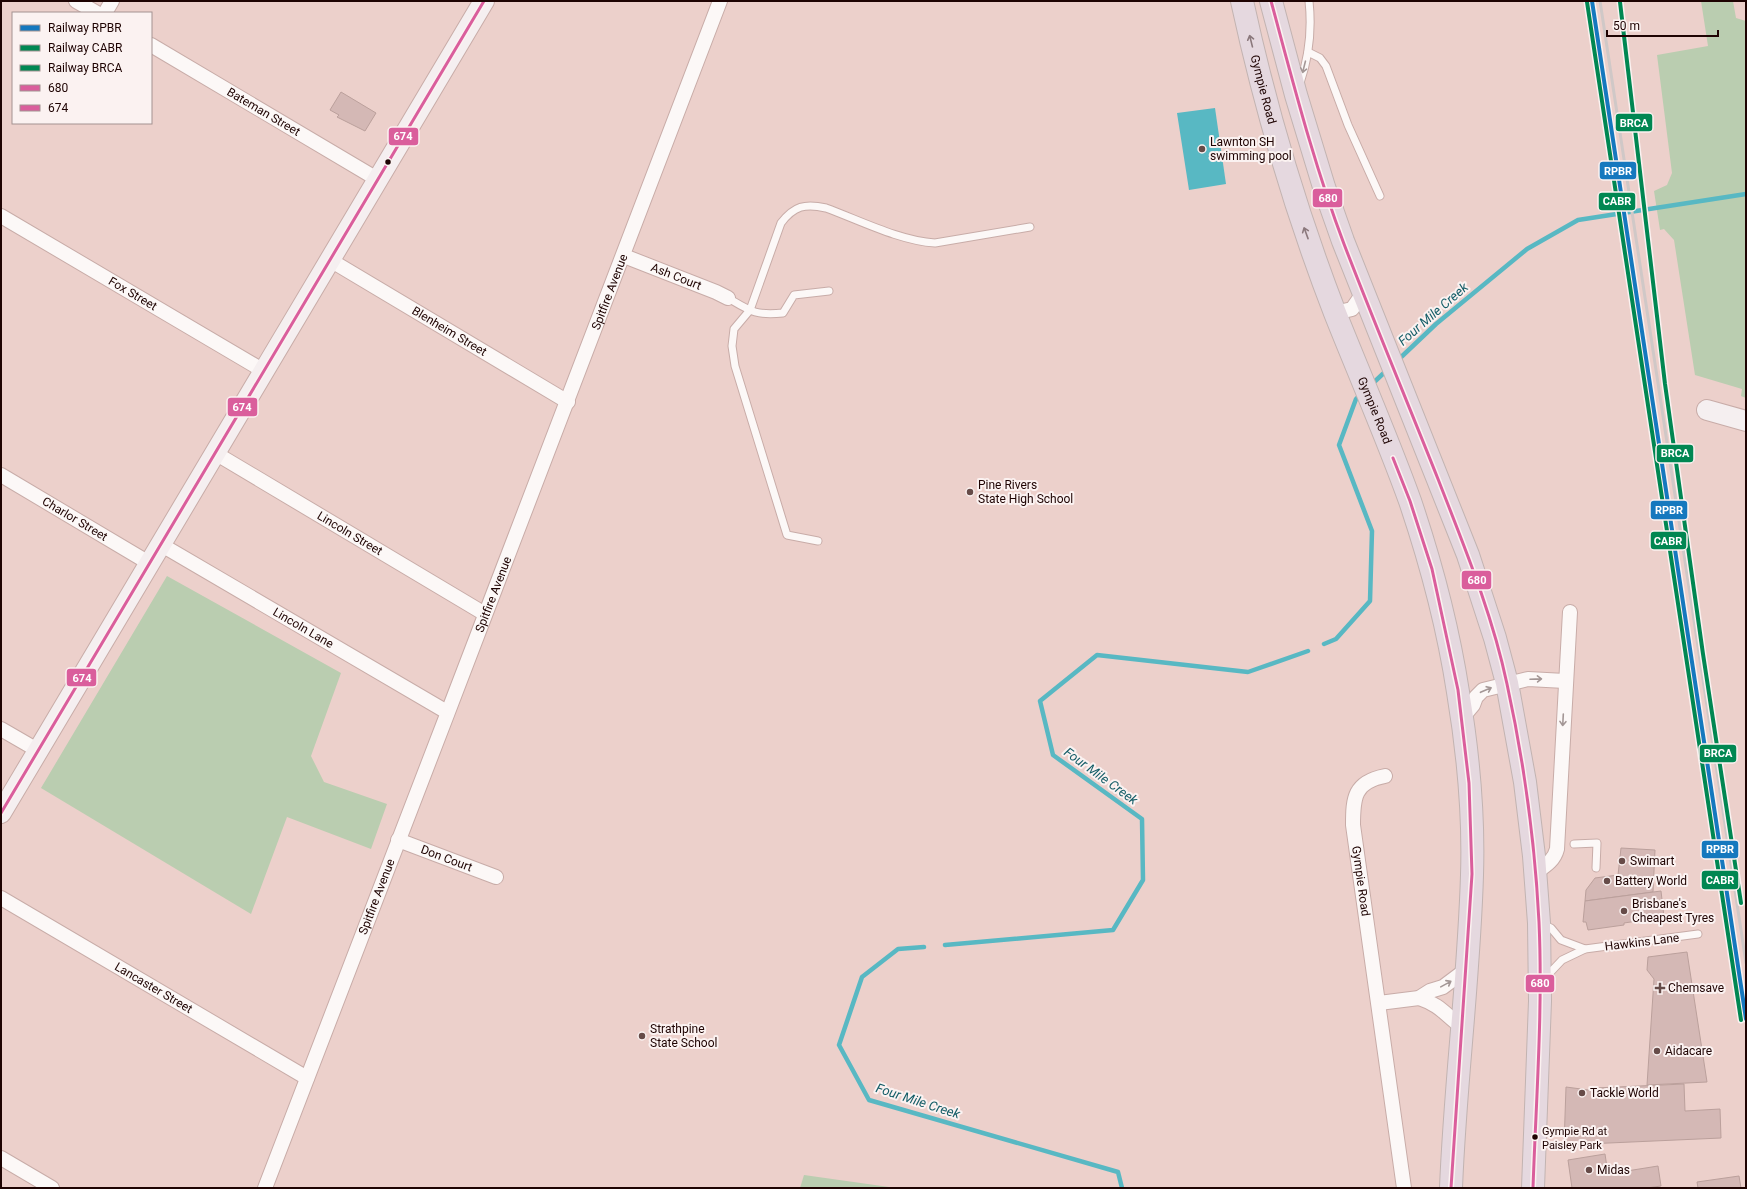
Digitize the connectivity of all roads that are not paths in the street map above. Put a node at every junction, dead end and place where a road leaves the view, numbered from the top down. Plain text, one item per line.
1 (76, 1) edge
2 (112, 1) edge
3 (484, 1) edge
4 (720, 1) edge
5 (1242, 1) edge
6 (1271, 1) edge
7 (1309, 1) edge
8 (95, 12) edge
9 (106, 12) edge
10 (152, 46) edge
11 (1308, 52) junction
12 (1296, 95) junction
13 (377, 179) junction
14 (1380, 196) dead end
15 (1, 216) edge
16 (1030, 227) dead end
17 (624, 256) junction
18 (330, 260) junction
19 (830, 291) dead end
20 (1364, 292) junction
21 (728, 298) joint
22 (750, 310) junction
23 (1335, 312) junction
24 (264, 371) junction
25 (568, 402) junction
26 (1707, 410) dead end
27 (1746, 421) edge
28 (215, 452) junction
29 (1, 475) edge
30 (818, 541) dead end
31 (160, 544) junction
32 (149, 562) junction
33 (1570, 612) dead end
34 (485, 614) junction
35 (1565, 681) junction
36 (1506, 683) junction
37 (447, 712) junction
38 (1462, 718) junction
39 (1, 729) edge
40 (39, 751) junction
41 (1385, 776) dead end
42 (1, 813) edge
43 (398, 840) junction
44 (1574, 844) dead end
45 (1596, 868) dead end
46 (1535, 874) junction
47 (496, 877) dead end
48 (1, 898) edge
49 (1539, 923) junction
50 (1698, 934) dead end
51 (1585, 949) junction
52 (1467, 969) junction
53 (1540, 984) junction
54 (1420, 998) junction
55 (1379, 1003) junction
56 (1462, 1027) junction
57 (307, 1078) junction
58 (1, 1158) edge
59 (52, 1188) edge
60 (265, 1188) edge
61 (1404, 1188) edge
62 (1451, 1188) edge
63 (1533, 1188) edge

1 - 8 street
2 - 9 street
3 - 13 main road
4 - 17 street, Spitfire Avenue
23 -> 5 highway, Gympie Road
6 - 12 highway
7 - 11 lane
10 - 13 street, Bateman Street
11 -> 12 lane
11 - 14 lane
12 - 20 highway
13 - 18 main road
15 - 24 street, Fox Street
16 - 22 lane
17 - 21 street, Ash Court
17 - 25 street, Spitfire Avenue
18 - 24 main road
18 - 25 street, Blenheim Street
19 - 22 lane
20 - 23 street
20 - 36 highway
21 - 22 lane
22 - 30 lane
23 - 38 highway, Gympie Road
24 - 28 main road
25 - 34 street, Spitfire Avenue
26 - 27 main road
28 - 31 main road
28 - 34 street, Lincoln Street
29 - 32 street, Charlor Street
31 - 32 main road
31 - 37 street, Lincoln Lane
32 - 40 main road
33 - 35 street
34 - 37 street, Spitfire Avenue
36 -> 35 street
35 -> 46 street
38 -> 36 street
36 - 46 highway
37 - 43 street, Spitfire Avenue
38 - 52 highway, Gympie Road
39 - 40 street
40 - 42 main road
41 - 55 street, Gympie Road
43 - 47 street, Don Court
43 - 57 street, Spitfire Avenue
44 - 45 lane
46 - 49 highway
48 - 57 street, Lancaster Street
49 - 51 lane, Hawkins Lane
49 - 53 highway
50 - 51 lane, Hawkins Lane
51 - 53 lane, Hawkins Lane
54 -> 52 street
52 - 56 highway, Gympie Road
53 - 63 highway
54 - 55 street
54 - 56 street
55 - 61 street, Gympie Road
56 - 62 highway, Gympie Road
57 - 60 street, Spitfire Avenue
58 - 59 street

